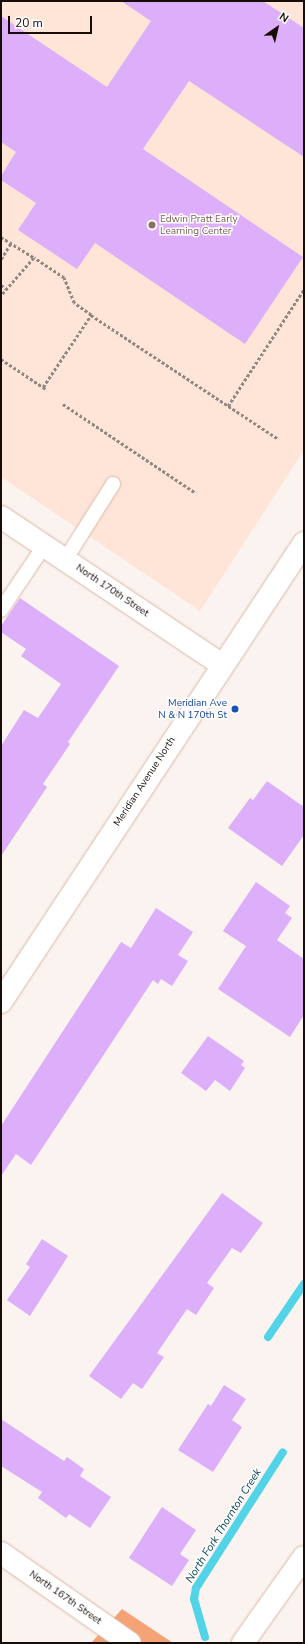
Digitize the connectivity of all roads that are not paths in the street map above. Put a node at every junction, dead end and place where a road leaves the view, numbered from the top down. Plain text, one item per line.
1 (113, 484) dead end
2 (1, 517) edge
3 (304, 543) edge
4 (44, 546) junction
5 (65, 560) junction
6 (1, 610) edge
7 (222, 665) junction
8 (1, 1002) edge
9 (1, 1553) edge
10 (304, 1557) edge
11 (130, 1643) edge
12 (244, 1643) edge

1 - 5 lane
2 - 4 street, North 170th Street
3 - 7 street, Meridian Avenue North
4 - 5 street, North 170th Street
4 - 6 lane
5 - 7 street, North 170th Street
7 - 8 street, Meridian Avenue North
9 - 11 street, North 167th Street
10 - 12 street

